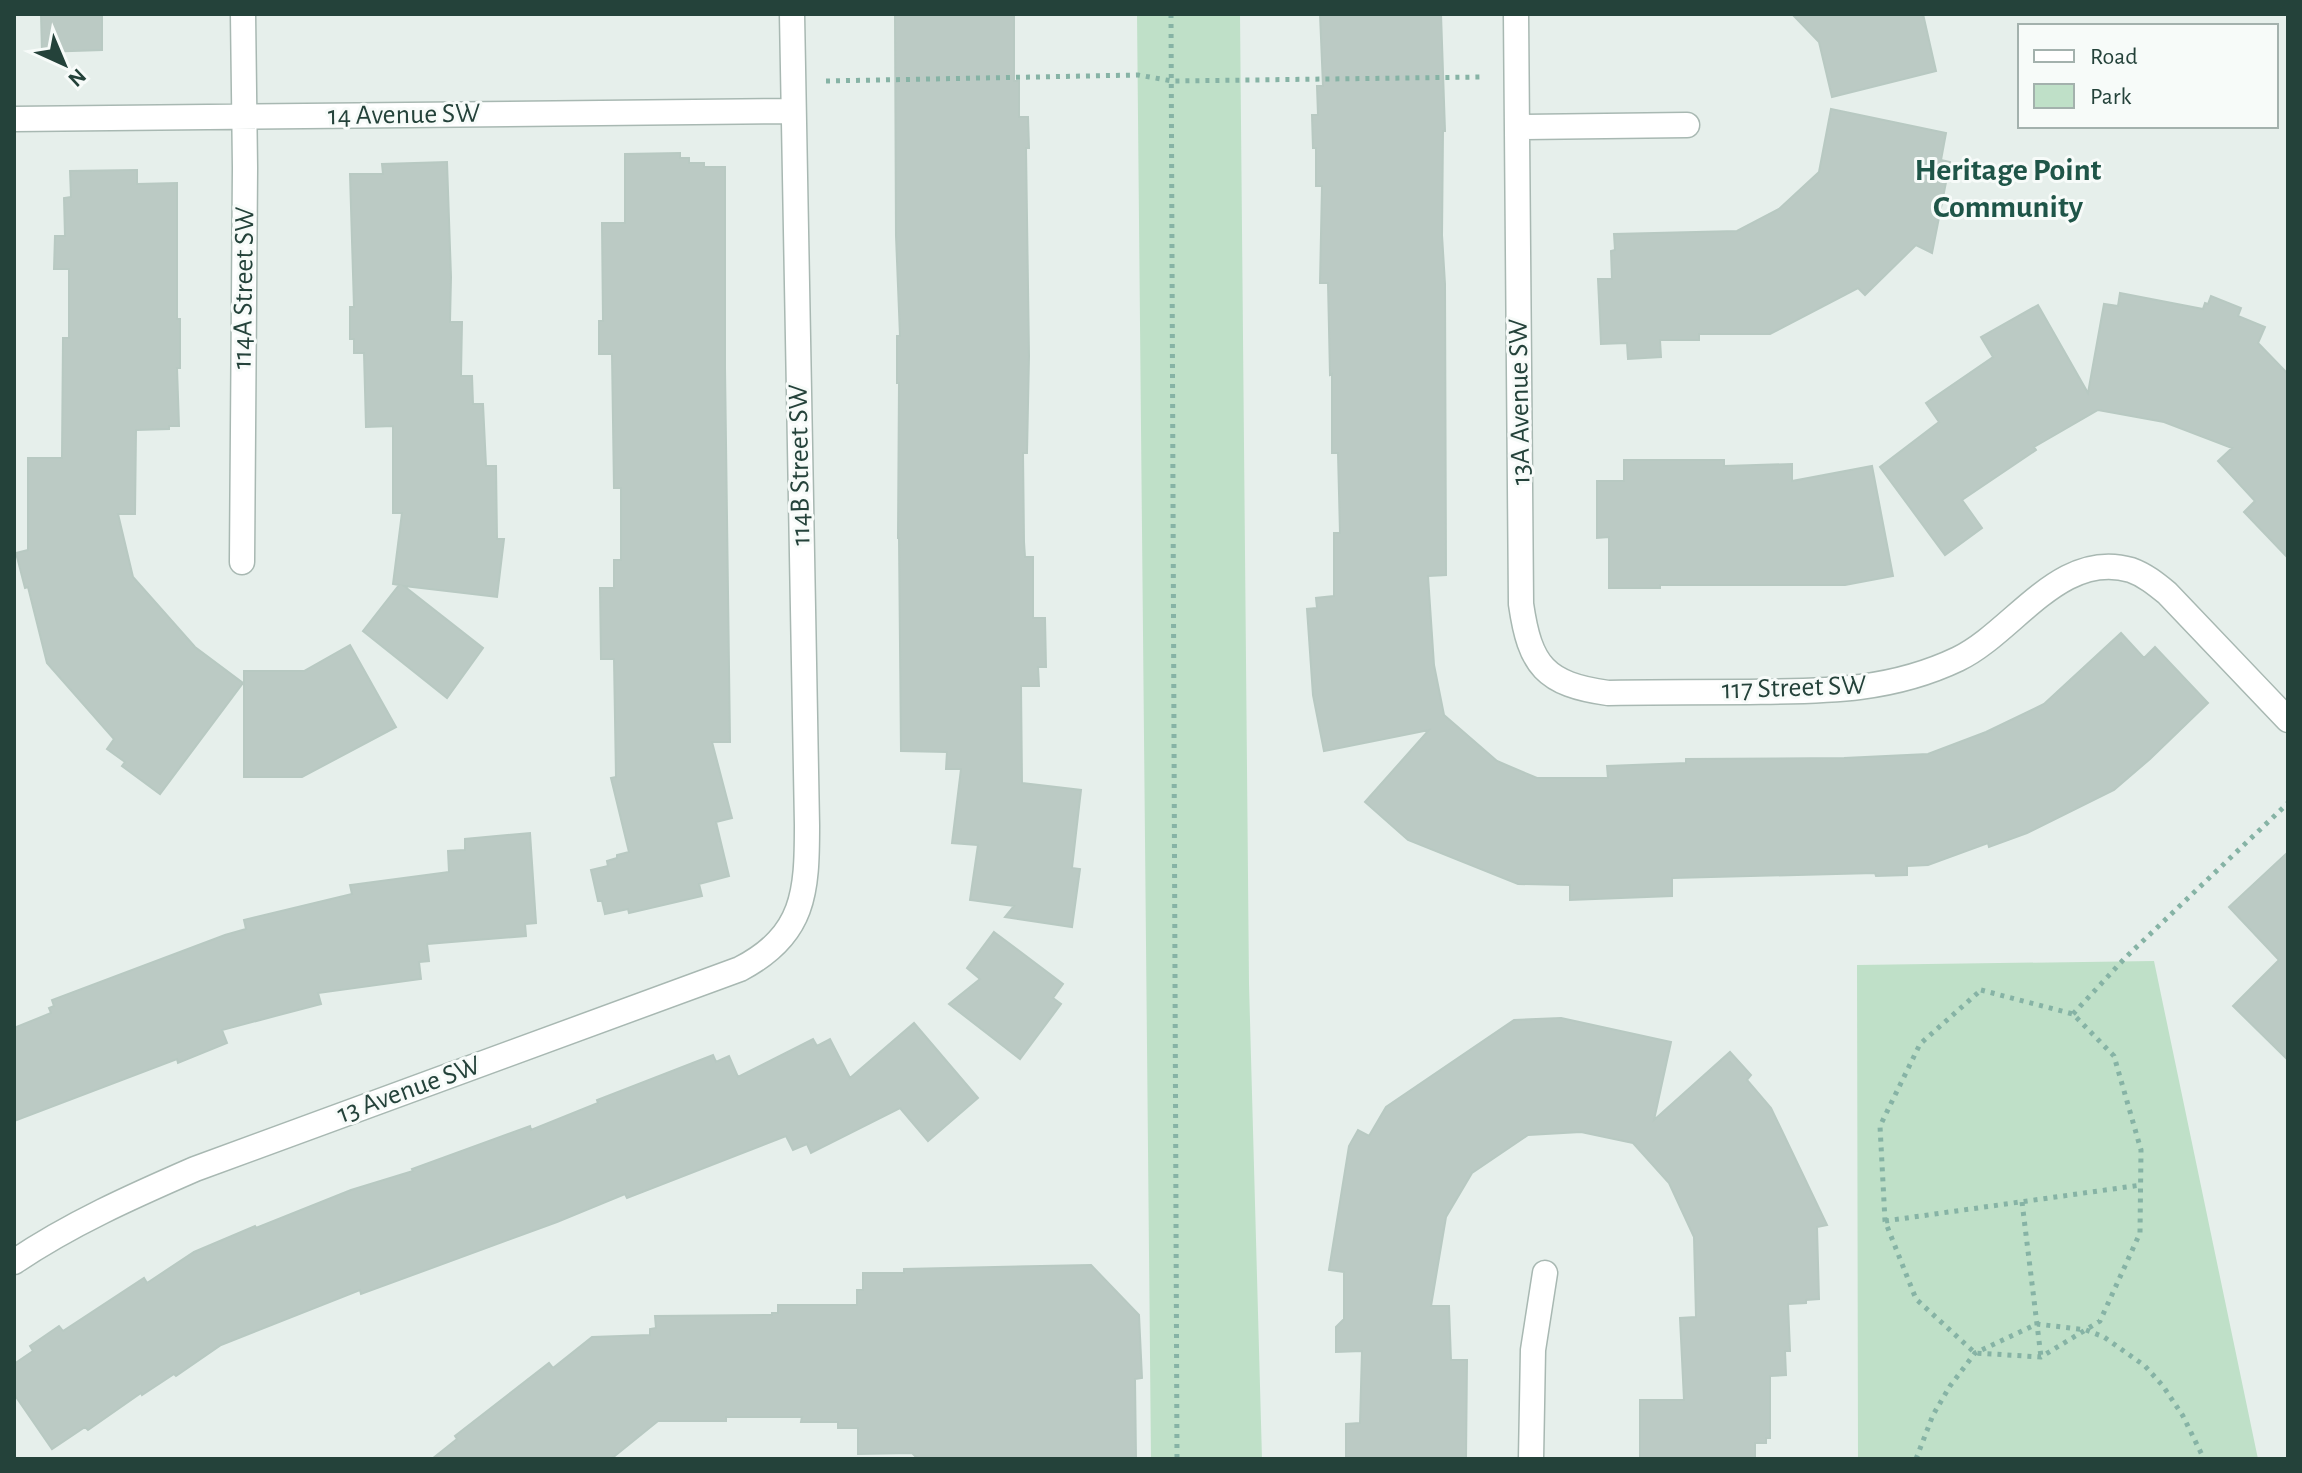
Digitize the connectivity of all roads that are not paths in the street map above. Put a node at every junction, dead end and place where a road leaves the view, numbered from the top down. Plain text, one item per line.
1 (243, 14) edge
2 (792, 14) edge
3 (1516, 14) edge
4 (793, 111) junction
5 (245, 117) junction
6 (14, 119) edge
7 (1687, 125) dead end
8 (1517, 127) junction
9 (242, 562) dead end
10 (1546, 672) joint
11 (2288, 720) edge
12 (797, 915) joint
13 (14, 1262) edge
14 (1545, 1273) dead end
15 (1531, 1459) edge

1 - 5 street, 114A Street SW
2 - 4 street, 114B Street SW
3 - 8 street, 13A Avenue SW
4 - 5 street, 14 Avenue SW
4 - 12 street, 114B Street SW
5 - 6 street, 14 Avenue SW
5 - 9 street, 114A Street SW
7 - 8 street
8 - 10 street, 13A Avenue SW
10 - 11 street, 117 Street SW
12 - 13 street, 13 Avenue SW
14 - 15 street

